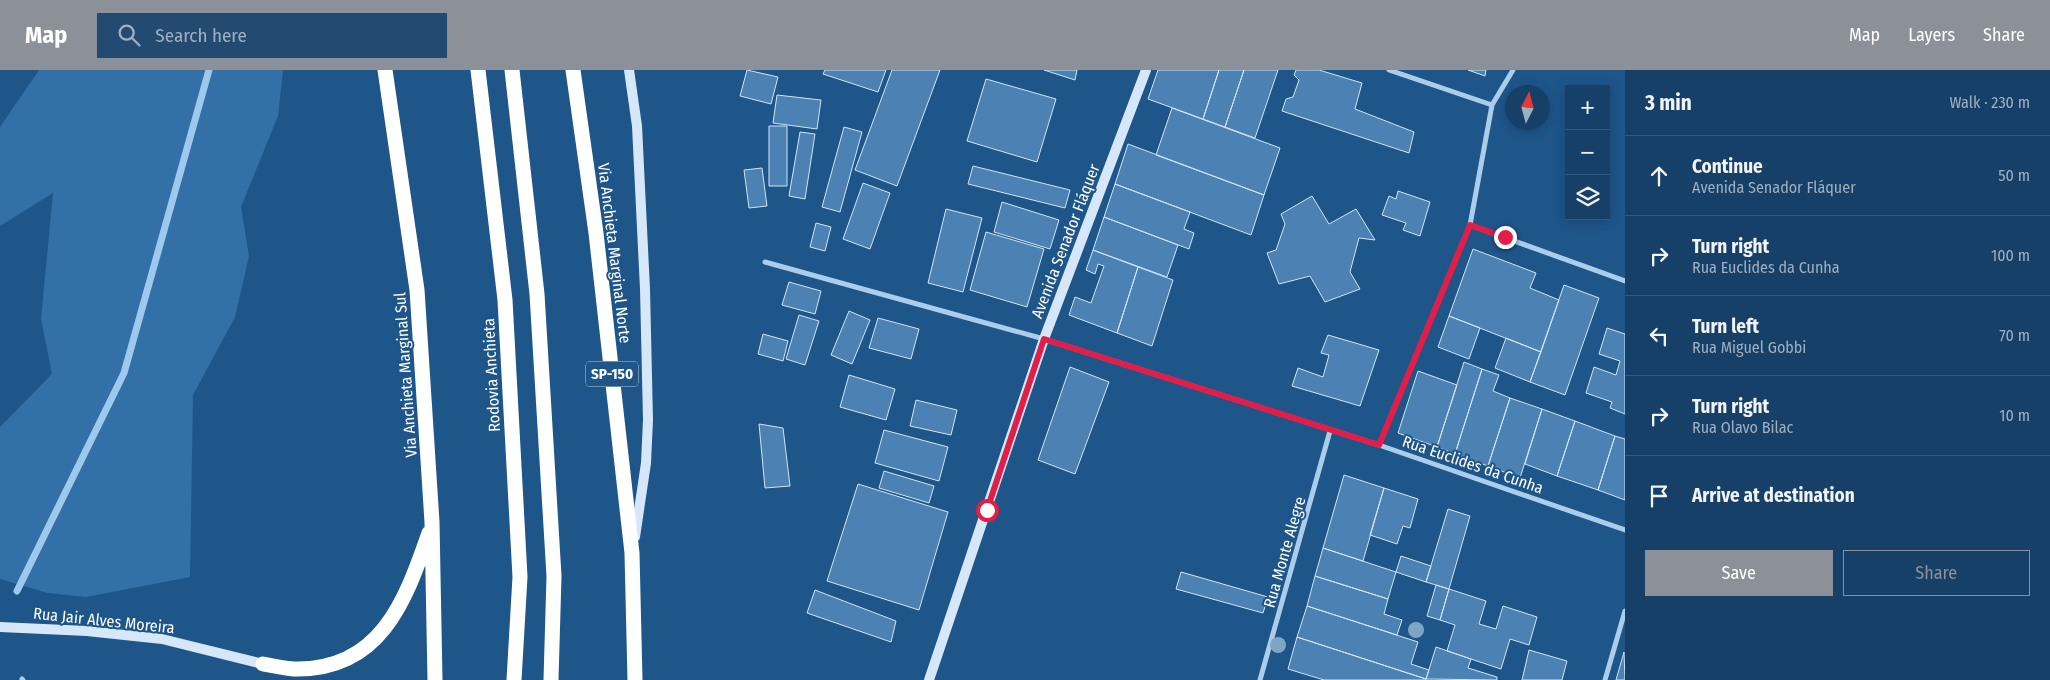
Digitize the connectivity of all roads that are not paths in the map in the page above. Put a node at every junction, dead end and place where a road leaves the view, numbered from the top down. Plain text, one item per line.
1 (385, 70) edge
2 (478, 70) edge
3 (512, 70) edge
4 (573, 70) edge
5 (629, 70) edge
6 (1146, 70) edge
7 (1389, 70) edge
8 (1513, 70) edge
9 (1492, 104) junction
10 (1470, 225) junction
11 (765, 262) dead end
12 (1625, 281) edge
13 (1044, 339) junction
14 (1330, 431) junction
15 (1379, 445) junction
16 (432, 522) junction
17 (1625, 530) edge
18 (632, 553) junction
19 (1625, 611) edge
20 (0, 627) edge
21 (263, 664) junction
22 (302, 680) edge
23 (435, 680) edge
24 (514, 680) edge
25 (550, 680) edge
26 (635, 680) edge
27 (930, 680) edge
28 (1260, 680) edge
29 (1605, 680) edge

1 - 16 highway, Via Anchieta Marginal Sul
2 - 24 highway, Rodovia Anchieta
3 - 25 highway
4 - 18 highway, Via Anchieta Marginal Norte / SP-150
5 - 18 street
6 - 13 street, Avenida Senador Fláquer
7 - 9 street
8 - 9 street
9 - 10 street
10 - 12 street
10 - 15 street
11 - 13 street, Rua Euclides da Cunha
13 - 14 street, Rua Euclides da Cunha
13 - 27 street, Avenida Senador Fláquer
14 - 15 street, Rua Euclides da Cunha
14 - 28 street, Rua Monte Alegre
15 - 17 street, Rua Euclides da Cunha
16 - 21 highway
16 - 23 highway, Via Anchieta Marginal Sul
18 - 26 highway, Via Anchieta Marginal Norte / SP-150
19 - 29 street
20 - 21 street, Rua Jair Alves Moreira
21 - 22 highway

